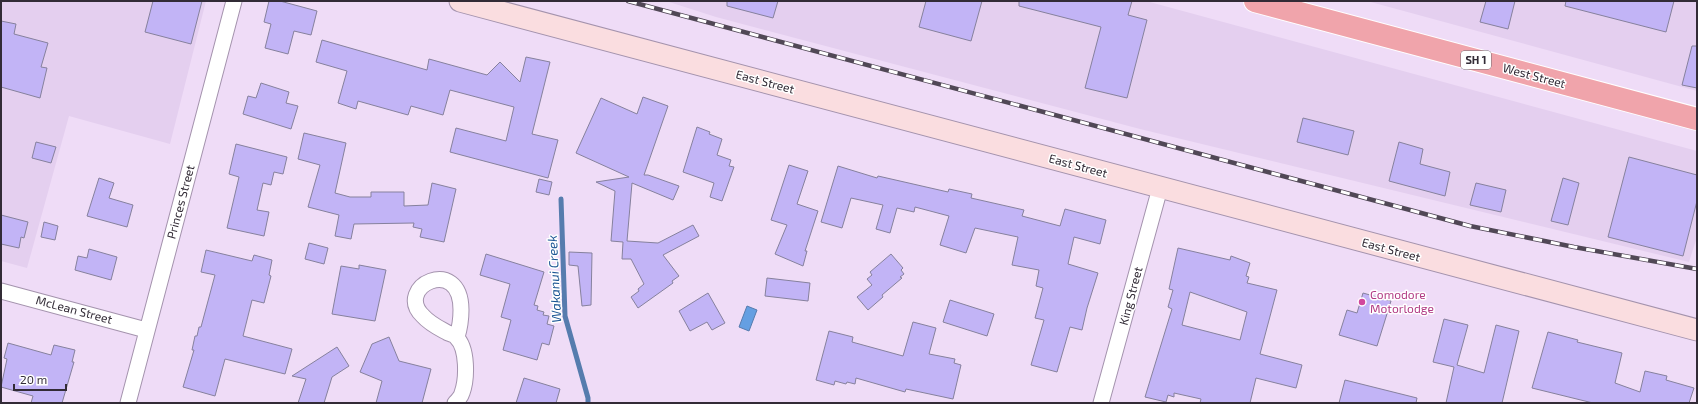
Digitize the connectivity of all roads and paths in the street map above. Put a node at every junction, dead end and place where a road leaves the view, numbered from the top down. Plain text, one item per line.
1 (234, 1) edge
2 (460, 1) edge
3 (1255, 1) edge
4 (1697, 119) edge
5 (1160, 188) junction
6 (1, 291) edge
7 (146, 330) junction
8 (1697, 330) edge
9 (457, 337) dead end
10 (128, 403) edge
11 (455, 403) edge
12 (1101, 403) edge

1 - 7 street, Princes Street
2 - 5 main road, East Street
3 - 4 highway, West Street / SH 1
5 - 8 main road, East Street
5 - 12 street, King Street
6 - 7 street, McLean Street
7 - 10 street, Princes Street
9 - 11 street

